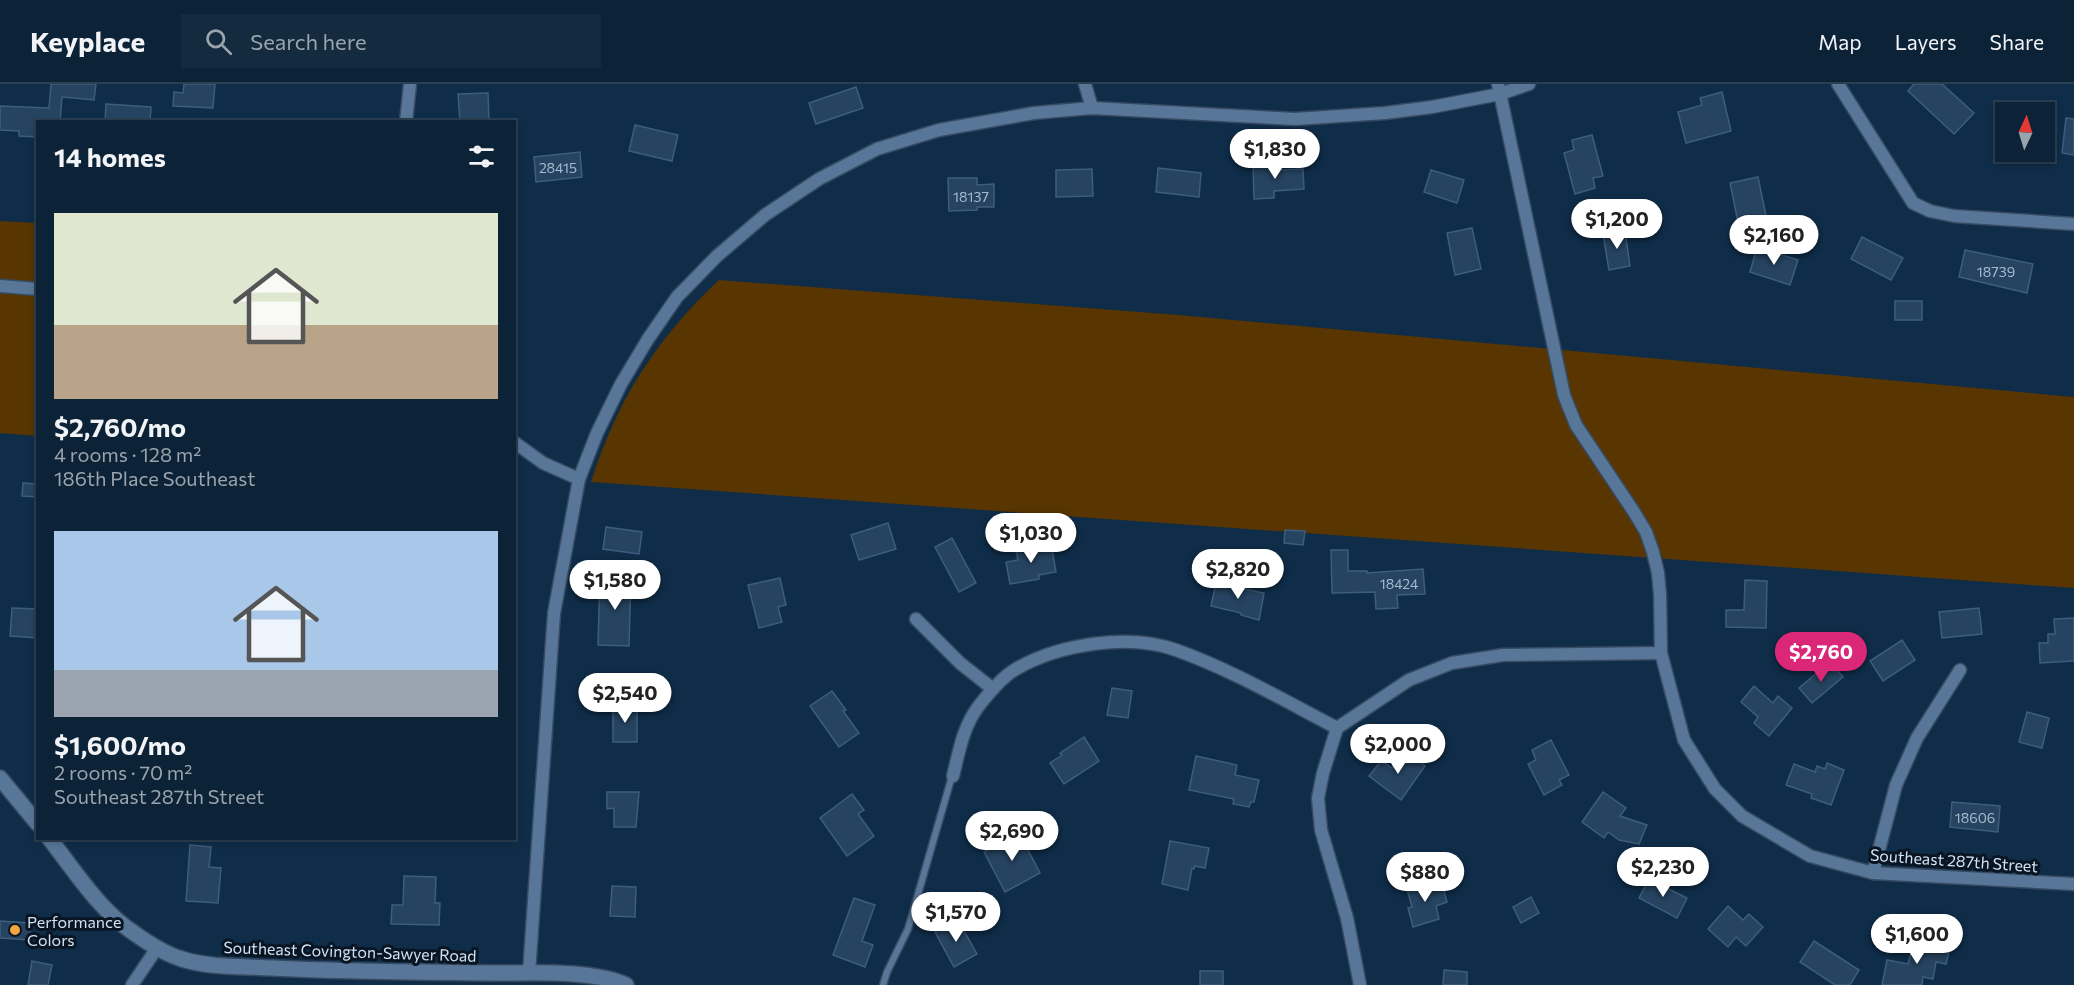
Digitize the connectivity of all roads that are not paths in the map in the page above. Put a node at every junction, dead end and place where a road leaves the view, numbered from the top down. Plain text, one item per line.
1 (410, 84) edge
2 (1085, 84) edge
3 (1529, 84) edge
4 (1838, 84) edge
5 (1499, 89) edge
6 (1092, 108) junction
7 (406, 120) edge
8 (2074, 224) edge
9 (0, 286) edge
10 (36, 289) edge
11 (516, 443) edge
12 (579, 479) junction
13 (916, 619) dead end
14 (1660, 652) junction
15 (1960, 670) dead end
16 (993, 689) junction
17 (1337, 728) junction
18 (953, 776) joint
19 (0, 778) edge
20 (36, 822) edge
21 (51, 840) edge
22 (1873, 873) junction
23 (2074, 884) edge
24 (157, 948) junction
25 (529, 973) junction
26 (323, 978) edge
27 (132, 985) edge
28 (626, 985) edge
29 (883, 985) edge
30 (1360, 985) edge

1 - 7 street
2 - 6 street
3 - 5 street
4 - 8 street
5 - 6 street
5 - 14 street, Southeast 287th Street
6 - 12 street
9 - 10 street
11 - 12 street
12 - 25 street
13 - 16 street
14 - 17 street
14 - 22 street, Southeast 287th Street
15 - 22 street
16 - 17 street
16 - 18 street
17 - 30 street
18 - 29 lane
19 - 20 street
21 - 24 street, Southeast Covington-Sawyer Road
22 - 23 street, Southeast 287th Street
24 - 26 street, Southeast Covington-Sawyer Road
24 - 27 street
25 - 26 street, Southeast Covington-Sawyer Road
25 - 28 street, Southeast Covington-Sawyer Road

